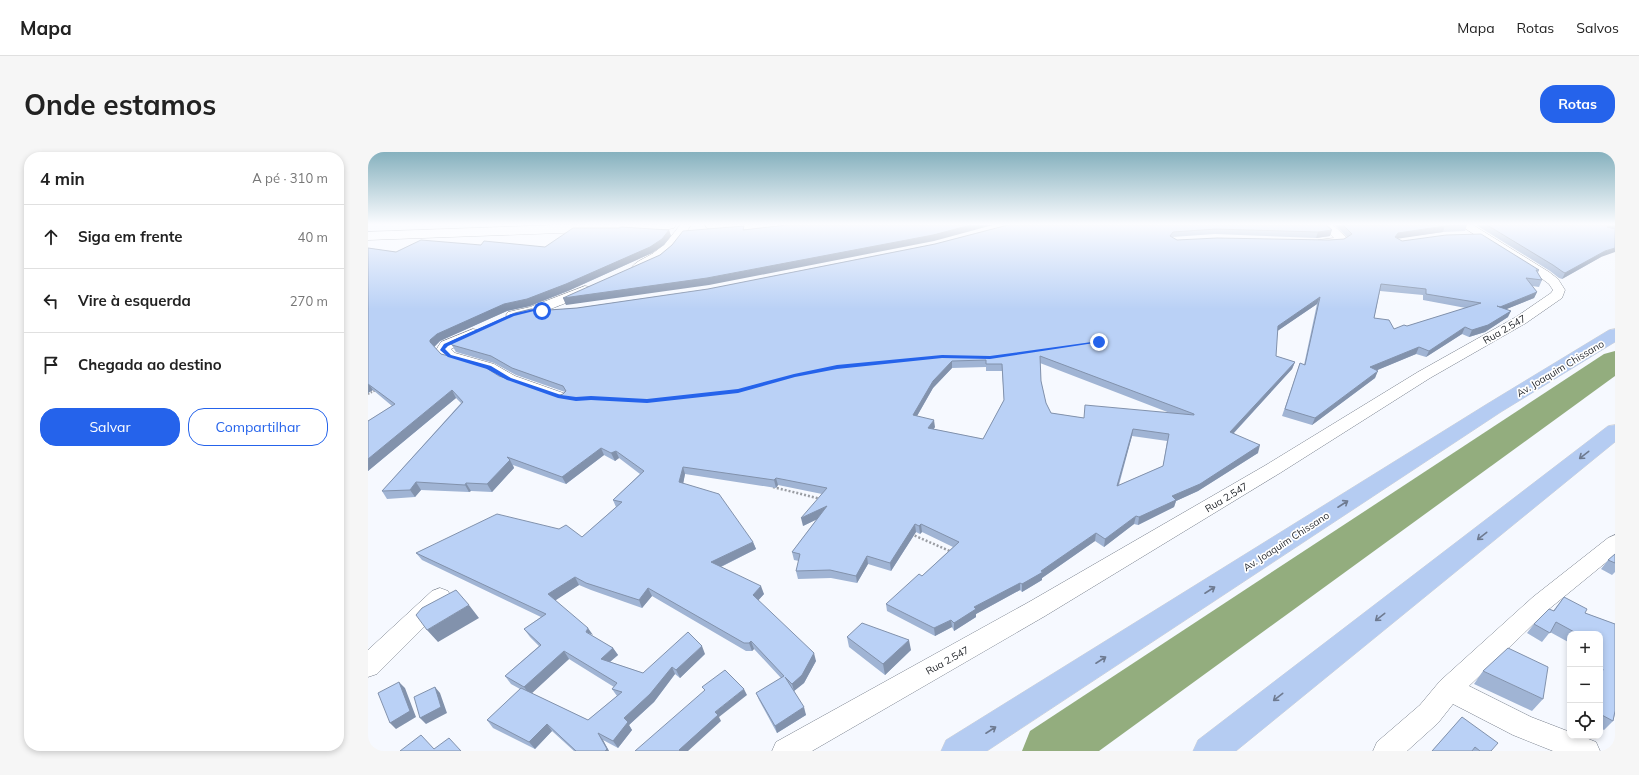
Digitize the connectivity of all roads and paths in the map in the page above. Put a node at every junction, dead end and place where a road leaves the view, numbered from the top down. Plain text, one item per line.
1 (662, 253) edge
2 (1503, 253) edge
3 (624, 273) edge
4 (595, 286) edge
5 (534, 310) junction
6 (566, 310) edge
7 (499, 321) edge
8 (485, 328) edge
9 (1615, 334) edge
10 (382, 388) edge
11 (368, 394) edge
12 (560, 397) edge
13 (1615, 431) edge
14 (766, 484) edge
15 (827, 501) edge
16 (906, 532) edge
17 (1615, 543) edge
18 (953, 553) edge
19 (440, 597) edge
20 (368, 666) edge
21 (1449, 689) junction
22 (786, 751) edge
23 (958, 751) edge
24 (1210, 751) edge
25 (1387, 751) edge
26 (1586, 751) edge

1 - 3 street
2 - 22 street, Rua 2.547
4 - 5 street
5 - 6 street
5 - 7 street
8 - 12 street
23 -> 9 main road, Av. Joaquim Chissano
10 - 11 path
13 -> 24 main road
14 - 15 path
16 - 18 path
17 - 21 street
19 - 20 street
21 - 25 street
21 - 26 street

